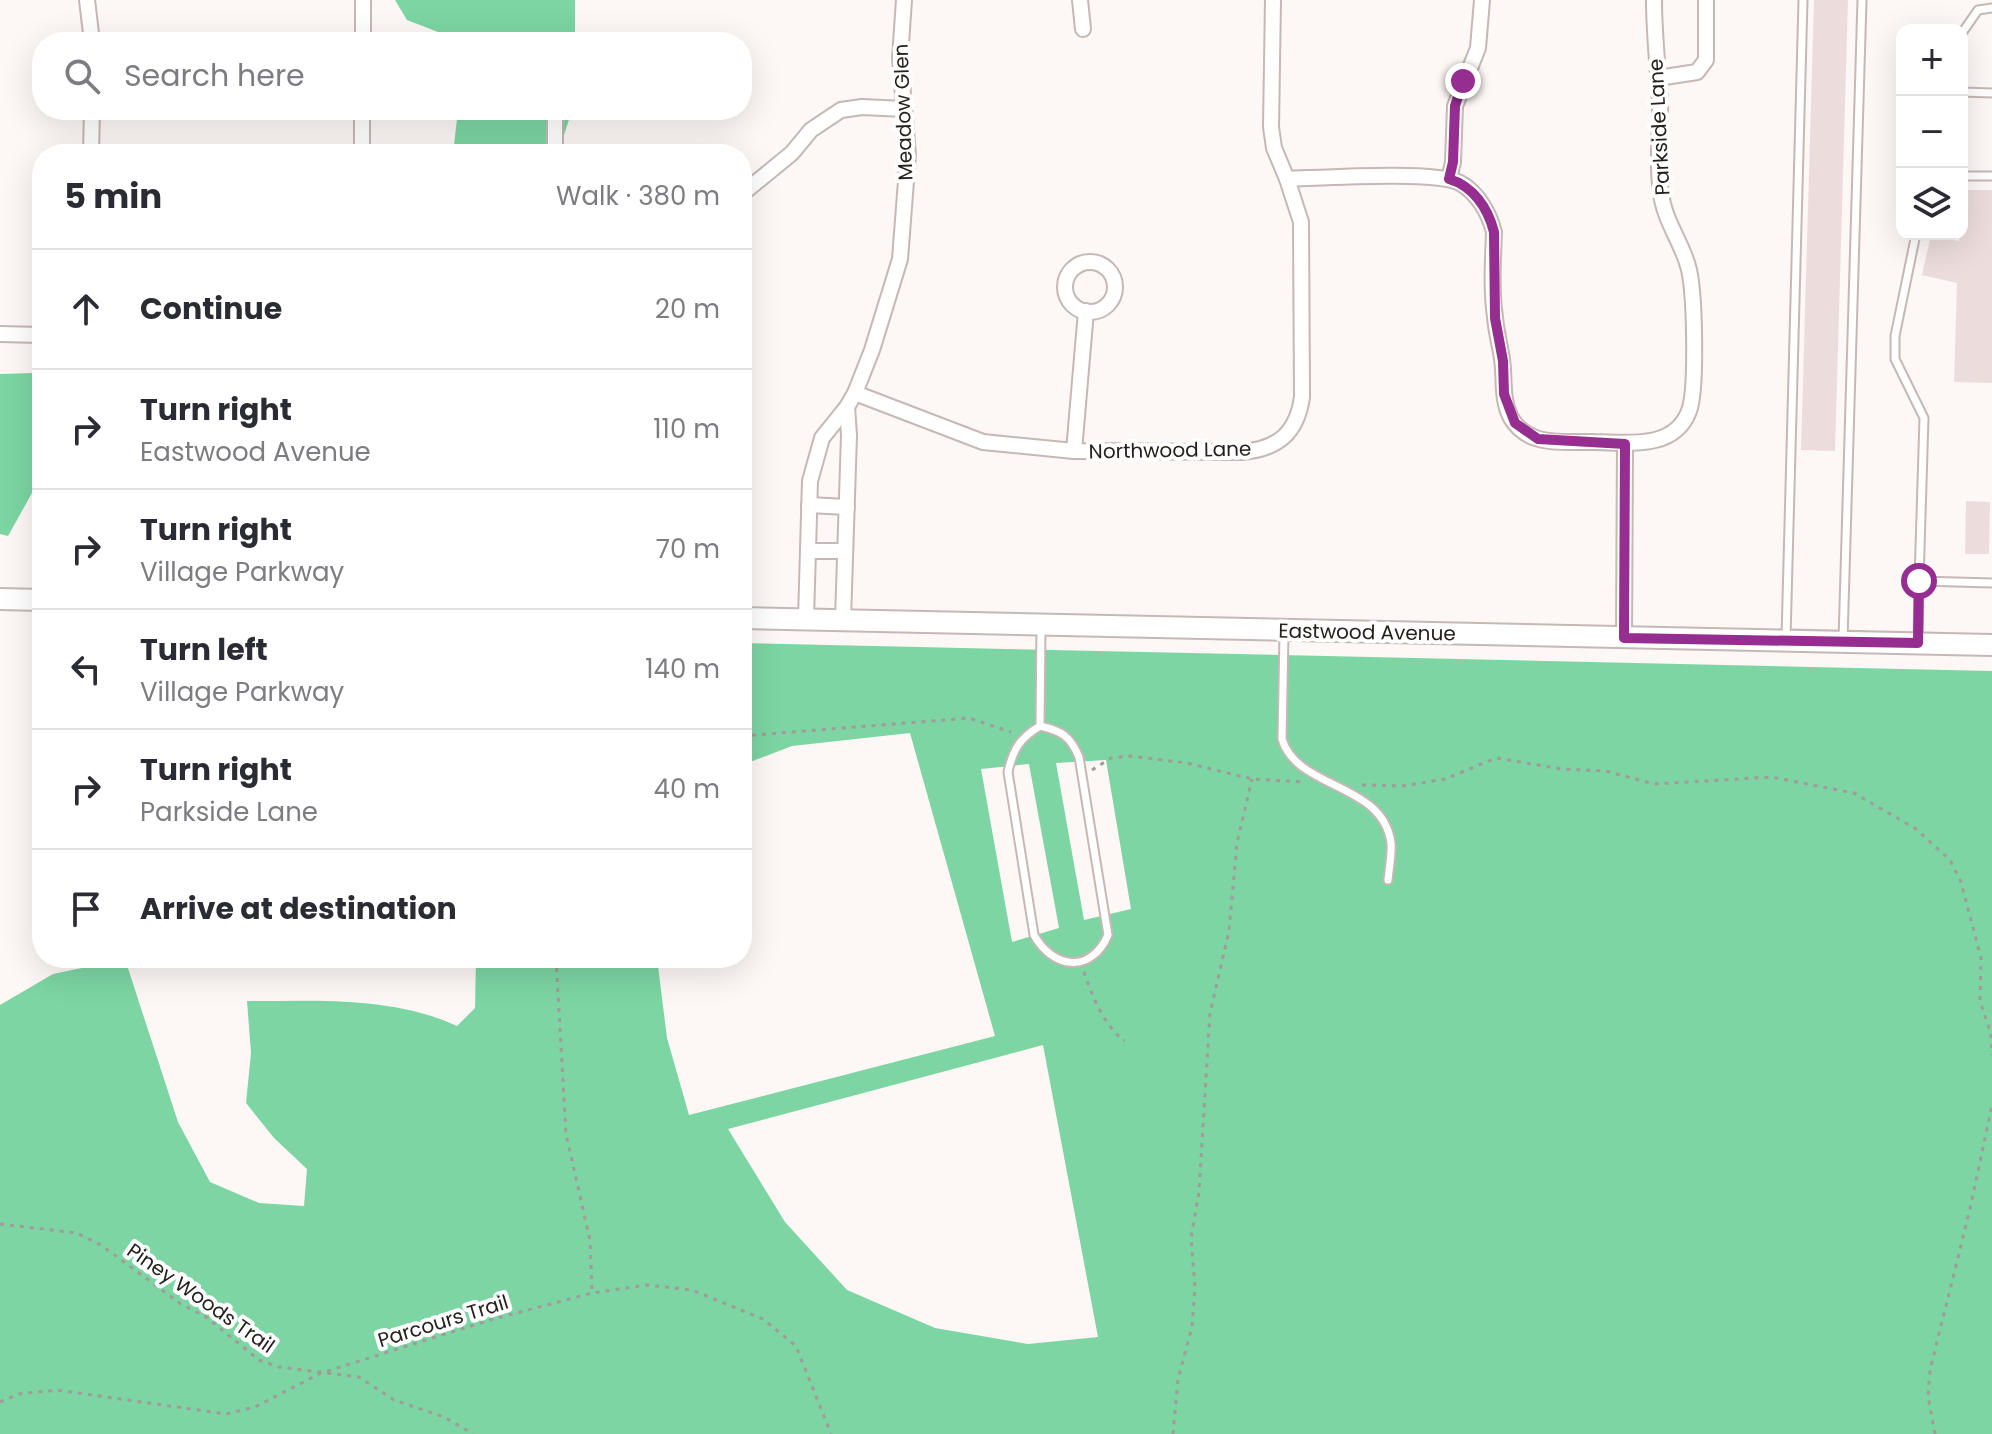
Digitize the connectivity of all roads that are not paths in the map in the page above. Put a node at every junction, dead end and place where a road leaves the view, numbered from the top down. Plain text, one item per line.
1 (87, 0) edge
2 (363, 0) edge
3 (904, 0) edge
4 (1080, 0) edge
5 (1273, 0) edge
6 (1482, 0) edge
7 (1654, 0) edge
8 (1706, 0) edge
9 (1803, 0) edge
10 (1862, 0) edge
11 (1992, 8) edge
12 (1968, 24) edge
13 (1083, 29) dead end
14 (91, 32) edge
15 (363, 32) edge
16 (1658, 78) junction
17 (1968, 92) edge
18 (1992, 93) edge
19 (904, 109) junction
20 (92, 120) edge
21 (362, 120) edge
22 (555, 120) edge
23 (91, 144) edge
24 (362, 144) edge
25 (555, 144) edge
26 (1968, 176) edge
27 (1992, 176) edge
28 (1287, 179) junction
29 (1449, 179) junction
30 (752, 186) edge
31 (1915, 240) edge
32 (1086, 311) dead end
33 (0, 334) edge
34 (32, 335) edge
35 (855, 393) junction
36 (847, 407) junction
37 (1625, 444) junction
38 (1074, 451) junction
39 (809, 505) junction
40 (847, 507) junction
41 (808, 551) junction
42 (845, 551) junction
43 (1919, 581) junction
44 (1992, 583) edge
45 (0, 599) edge
46 (32, 600) edge
47 (752, 618) edge
48 (806, 619) junction
49 (843, 620) junction
50 (1041, 624) junction
51 (1284, 630) junction
52 (1624, 638) junction
53 (1786, 641) junction
54 (1843, 642) junction
55 (1918, 643) junction
56 (1992, 645) edge
57 (1040, 726) junction
58 (1388, 880) dead end

1 - 14 street
2 - 15 street
3 - 19 street, Meadow Glen
4 - 13 street
5 - 28 street, Northwood Lane
6 - 29 street
7 - 16 street, Parkside Lane
8 - 16 street
9 - 53 lane
10 - 54 lane
11 - 12 lane
16 - 37 street, Parkside Lane
17 - 18 lane
19 - 30 street
19 - 35 street, Meadow Glen
20 - 23 street
21 - 24 street
22 - 25 street
26 - 27 lane
28 - 29 street
28 - 38 street, Northwood Lane
29 - 37 street, Parkside Lane
31 - 43 lane
32 - 38 street
33 - 34 street
35 - 36 street, Meadow Glen
35 - 38 street, Northwood Lane
36 - 39 street, Meadow Glen
36 - 40 street, Meadow Glen
37 - 52 street
39 - 40 street
39 - 41 street, Meadow Glen
40 - 42 street, Meadow Glen
41 - 42 street
41 - 48 street, Meadow Glen
42 - 49 street, Meadow Glen
43 - 44 lane
43 - 55 lane
45 - 46 street
47 - 48 street, Eastwood Avenue
48 - 49 street, Eastwood Avenue
49 - 50 street, Eastwood Avenue
50 - 51 street, Eastwood Avenue
50 - 57 lane
51 - 52 street, Eastwood Avenue
51 - 58 lane
52 - 53 street, Eastwood Avenue
53 - 54 street, Eastwood Avenue
54 - 55 street, Eastwood Avenue
55 - 56 street, Eastwood Avenue
57 - 57 lane

